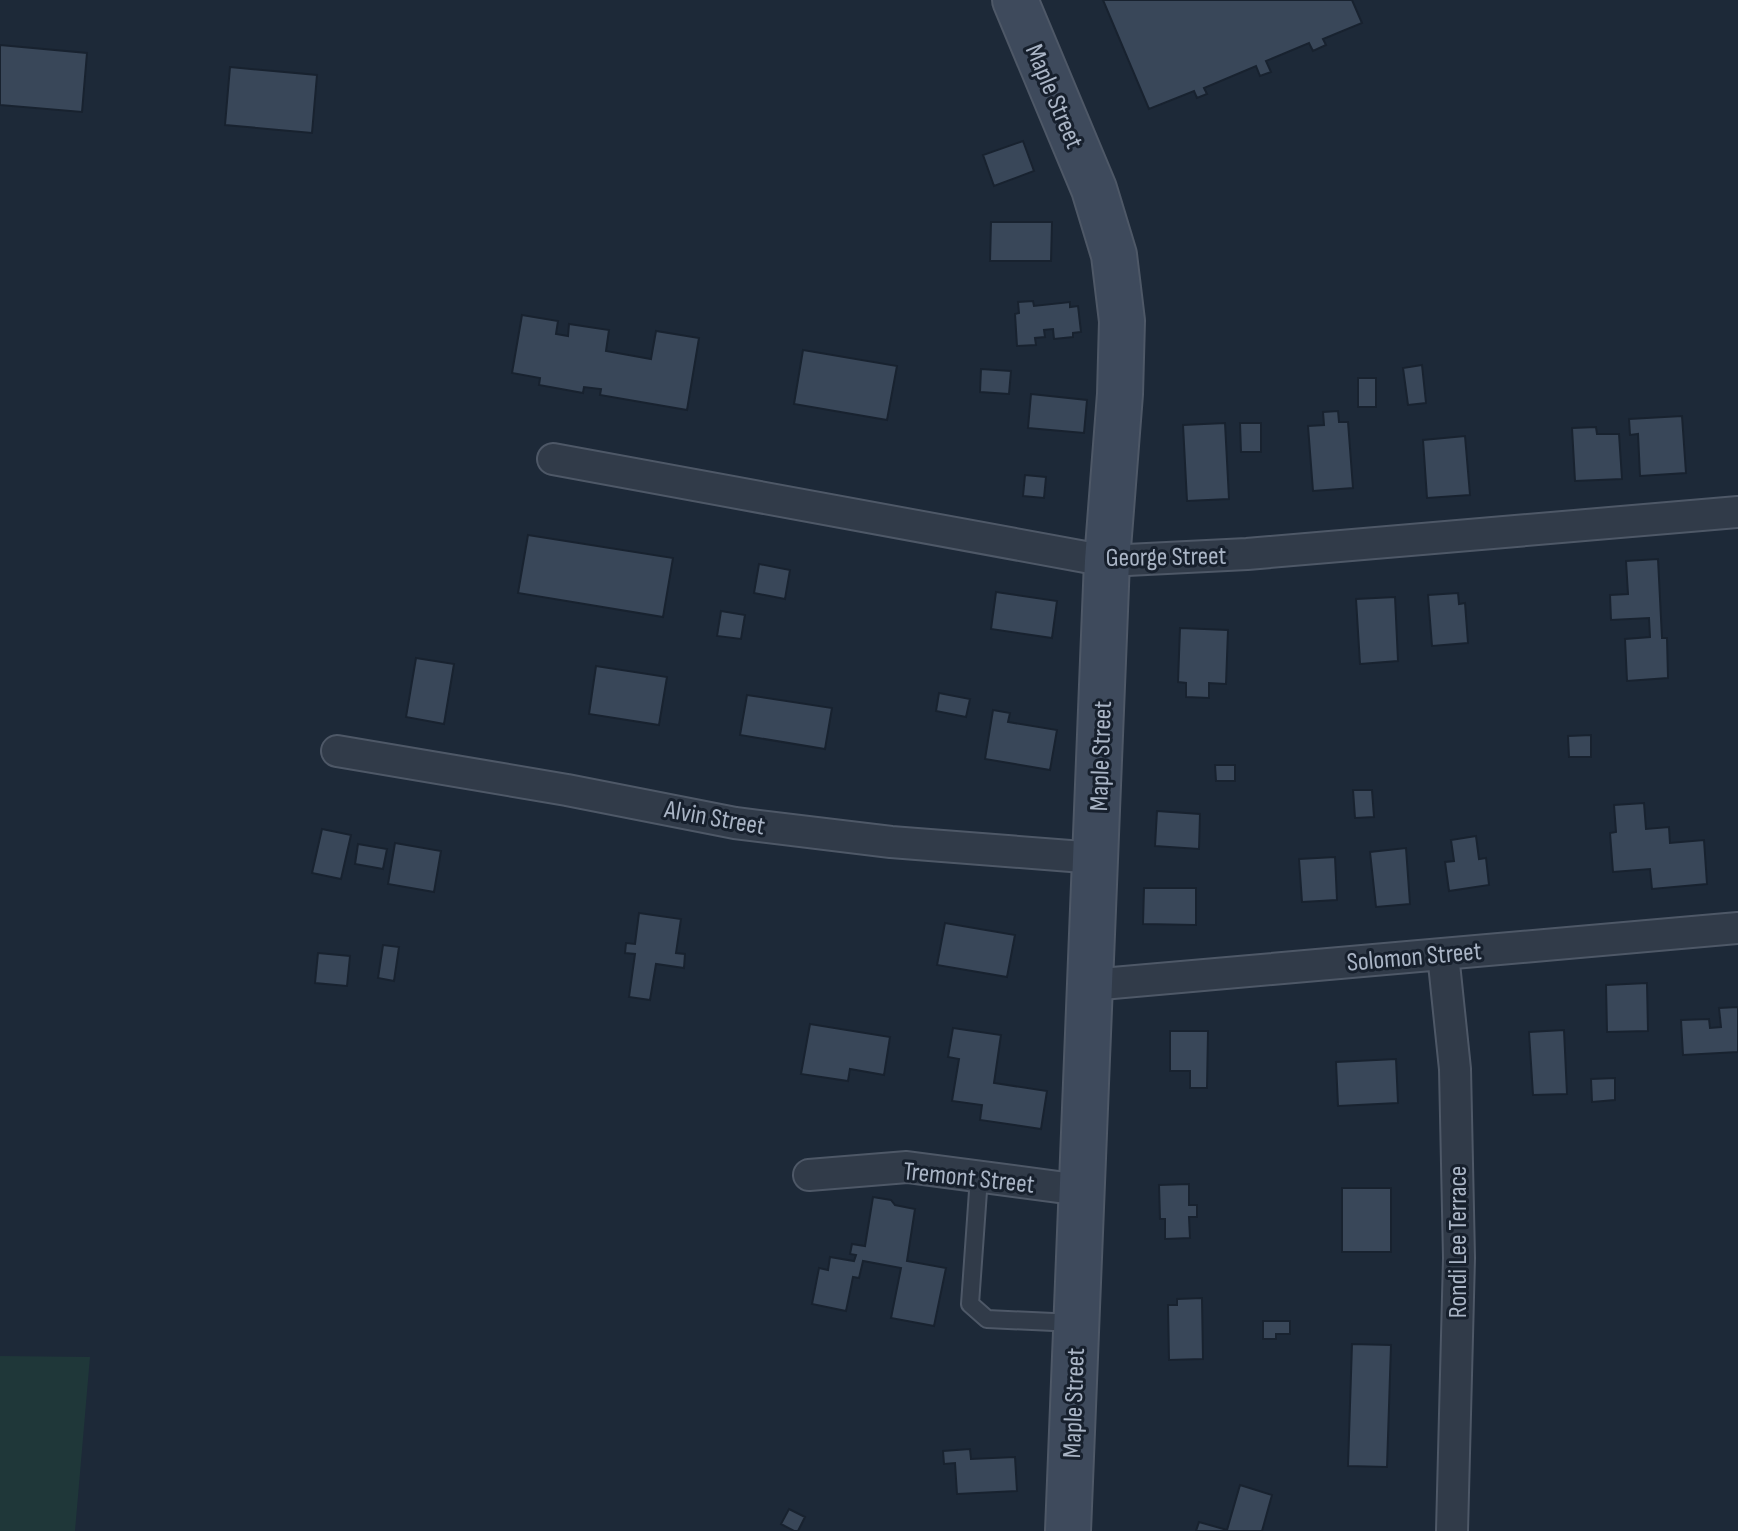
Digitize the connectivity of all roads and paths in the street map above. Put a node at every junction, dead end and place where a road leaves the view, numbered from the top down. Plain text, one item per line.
1 (1015, 0) edge
2 (553, 459) dead end
3 (1738, 512) edge
4 (1107, 561) junction
5 (337, 751) dead end
6 (1096, 858) junction
7 (1738, 928) edge
8 (1443, 954) junction
9 (1090, 985) junction
10 (809, 1175) dead end
11 (979, 1177) junction
12 (1081, 1190) junction
13 (1076, 1323) junction
14 (1068, 1531) edge
15 (1452, 1531) edge

1 - 4 main road, Maple Street
2 - 4 street, George Street
3 - 4 street, George Street
4 - 6 main road, Maple Street
5 - 6 street, Alvin Street
6 - 9 main road, Maple Street
7 - 8 street, Solomon Street
8 - 9 street, Solomon Street
8 - 15 street, Rondi Lee Terrace
9 - 12 main road, Maple Street
10 - 11 street, Tremont Street
11 - 12 street, Tremont Street
11 - 13 lane
12 - 13 main road, Maple Street
13 - 14 main road, Maple Street

